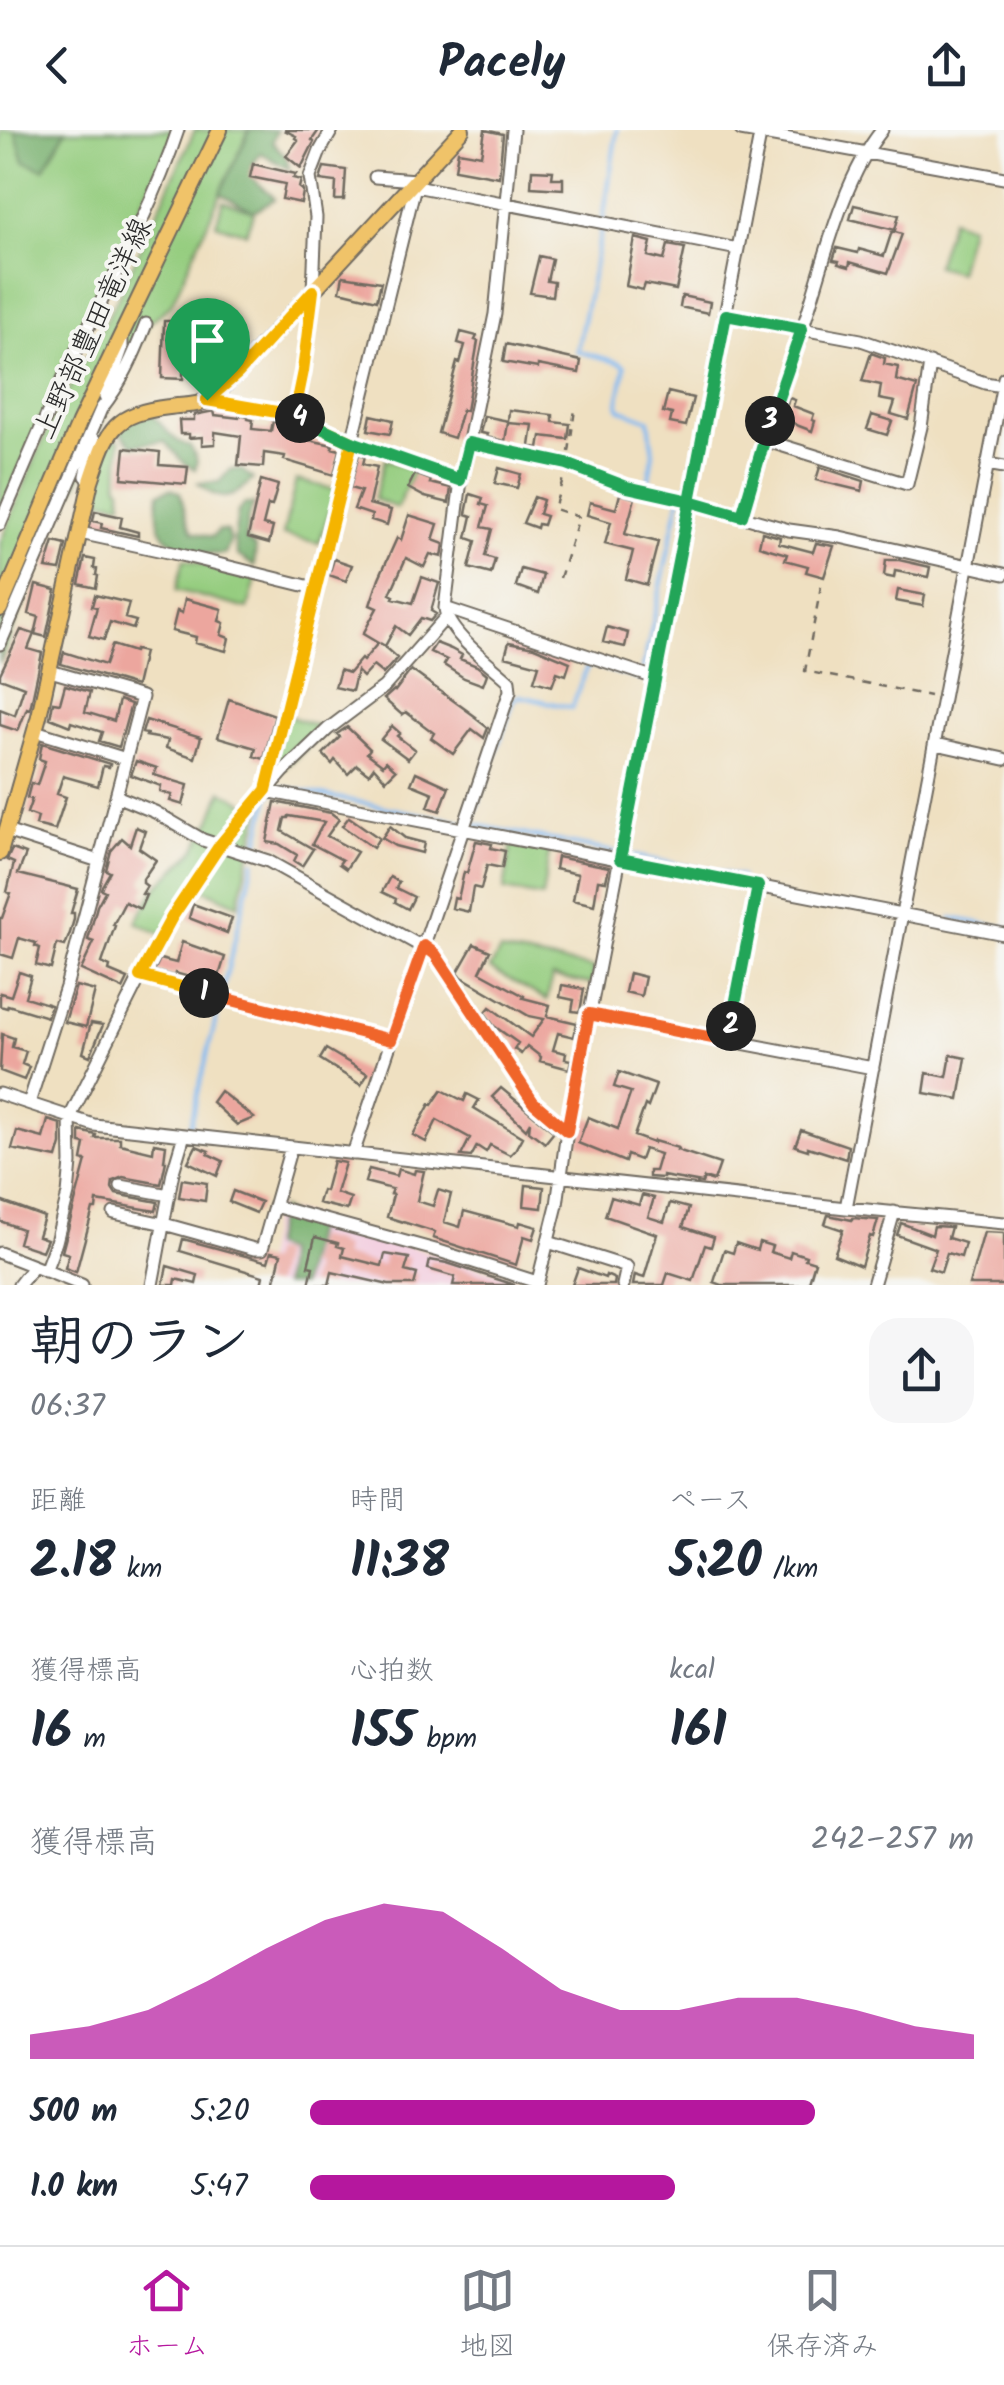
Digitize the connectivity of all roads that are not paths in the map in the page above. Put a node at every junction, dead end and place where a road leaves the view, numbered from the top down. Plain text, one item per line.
1 (178, 130) edge
2 (220, 130) edge
3 (332, 130) edge
4 (462, 130) edge
5 (513, 130) edge
6 (741, 130) edge
7 (882, 130) edge
8 (760, 132) edge
9 (867, 151) junction
10 (375, 177) dead end
11 (1004, 178) edge
12 (415, 183) junction
13 (504, 204) junction
14 (738, 249) junction
15 (313, 291) junction
16 (726, 315) junction
17 (146, 324) dead end
18 (802, 329) junction
19 (123, 330) junction
20 (930, 363) junction
21 (1003, 382) edge
22 (207, 400) junction
23 (100, 408) junction
24 (294, 415) junction
25 (764, 440) junction
26 (352, 442) junction
27 (469, 443) junction
28 (987, 464) junction
29 (1004, 467) edge
30 (460, 480) junction
31 (92, 481) junction
32 (690, 501) junction
33 (742, 516) junction
34 (0, 524) edge
35 (80, 533) junction
36 (968, 567) junction
37 (1004, 574) edge
38 (315, 588) junction
39 (0, 609) edge
40 (446, 613) junction
41 (0, 644) edge
42 (50, 672) junction
43 (654, 678) junction
44 (35, 731) junction
45 (936, 744) junction
46 (126, 758) junction
47 (1004, 759) edge
48 (266, 790) junction
49 (116, 796) junction
50 (5, 824) edge
51 (464, 830) junction
52 (220, 845) junction
53 (0, 853) edge
54 (620, 859) junction
55 (98, 862) junction
56 (758, 886) junction
57 (902, 915) junction
58 (1004, 934) edge
59 (424, 946) junction
60 (140, 976) junction
61 (589, 1014) junction
62 (391, 1040) junction
63 (728, 1041) junction
64 (873, 1068) junction
65 (0, 1094) edge
66 (30, 1103) junction
67 (70, 1117) junction
68 (567, 1131) junction
69 (184, 1135) junction
70 (291, 1147) junction
71 (353, 1154) junction
72 (560, 1176) junction
73 (121, 1186) dead end
74 (169, 1195) junction
75 (274, 1206) junction
76 (846, 1208) junction
77 (114, 1212) dead end
78 (894, 1212) junction
79 (1004, 1223) edge
80 (164, 1224) junction
81 (548, 1242) junction
82 (0, 1253) edge
83 (39, 1269) junction
84 (537, 1283) edge
85 (19, 1285) edge
86 (82, 1285) edge
87 (152, 1285) edge
88 (622, 1285) edge
89 (873, 1285) edge

1 - 34 street
2 - 19 main road, 上野部豊田竜洋線
3 - 15 street
4 - 12 main road
5 - 13 street
6 - 8 street
7 - 9 street
8 - 9 street
8 - 14 street
9 - 11 street
9 - 18 street
10 - 12 street
12 - 13 street
12 - 15 main road
12 - 26 street
13 - 14 street
13 - 27 street
14 - 16 street
15 - 22 main road
15 - 24 street
16 - 18 street
16 - 32 street
17 - 23 street
18 - 20 street
18 - 25 street
19 - 23 street
19 - 39 main road, 上野部豊田竜洋線
20 - 21 street
20 - 25 street
21 - 28 street
22 - 24 street
22 - 31 main road
23 - 31 street
23 - 41 street
24 - 26 street
25 - 33 street
26 - 30 street
26 - 38 street
27 - 30 street
27 - 32 street
28 - 29 street
28 - 36 street
30 - 40 street
31 - 35 main road
32 - 33 street
32 - 43 street
33 - 36 street
35 - 38 street
35 - 42 main road
36 - 37 street
36 - 45 street
38 - 48 street
40 - 43 street
40 - 48 street
40 - 51 street
42 - 44 main road
42 - 46 street
43 - 54 street
44 - 46 street
44 - 50 main road
45 - 47 street
45 - 57 street
46 - 49 street
48 - 51 street
48 - 52 street
49 - 52 street
49 - 55 street
50 - 53 main road
50 - 55 street
51 - 54 street
51 - 59 street
52 - 59 street
52 - 60 street
54 - 56 street
54 - 61 street
55 - 66 street
56 - 57 street
56 - 63 street
57 - 58 street
57 - 64 street
59 - 62 street
59 - 68 street
60 - 62 street
60 - 67 street
61 - 63 street
61 - 68 street
62 - 71 street
63 - 64 street
64 - 76 street
65 - 66 street
66 - 67 street
67 - 69 street
67 - 83 street
68 - 72 street
69 - 70 street
69 - 74 street
70 - 71 street
70 - 75 street
71 - 72 street
72 - 76 street
72 - 81 street
73 - 74 street
74 - 80 street
75 - 80 street
75 - 84 street
76 - 78 street
77 - 80 street
78 - 79 street
78 - 89 street
80 - 87 street
81 - 84 street
81 - 88 street
82 - 83 street
83 - 85 street
83 - 86 street

